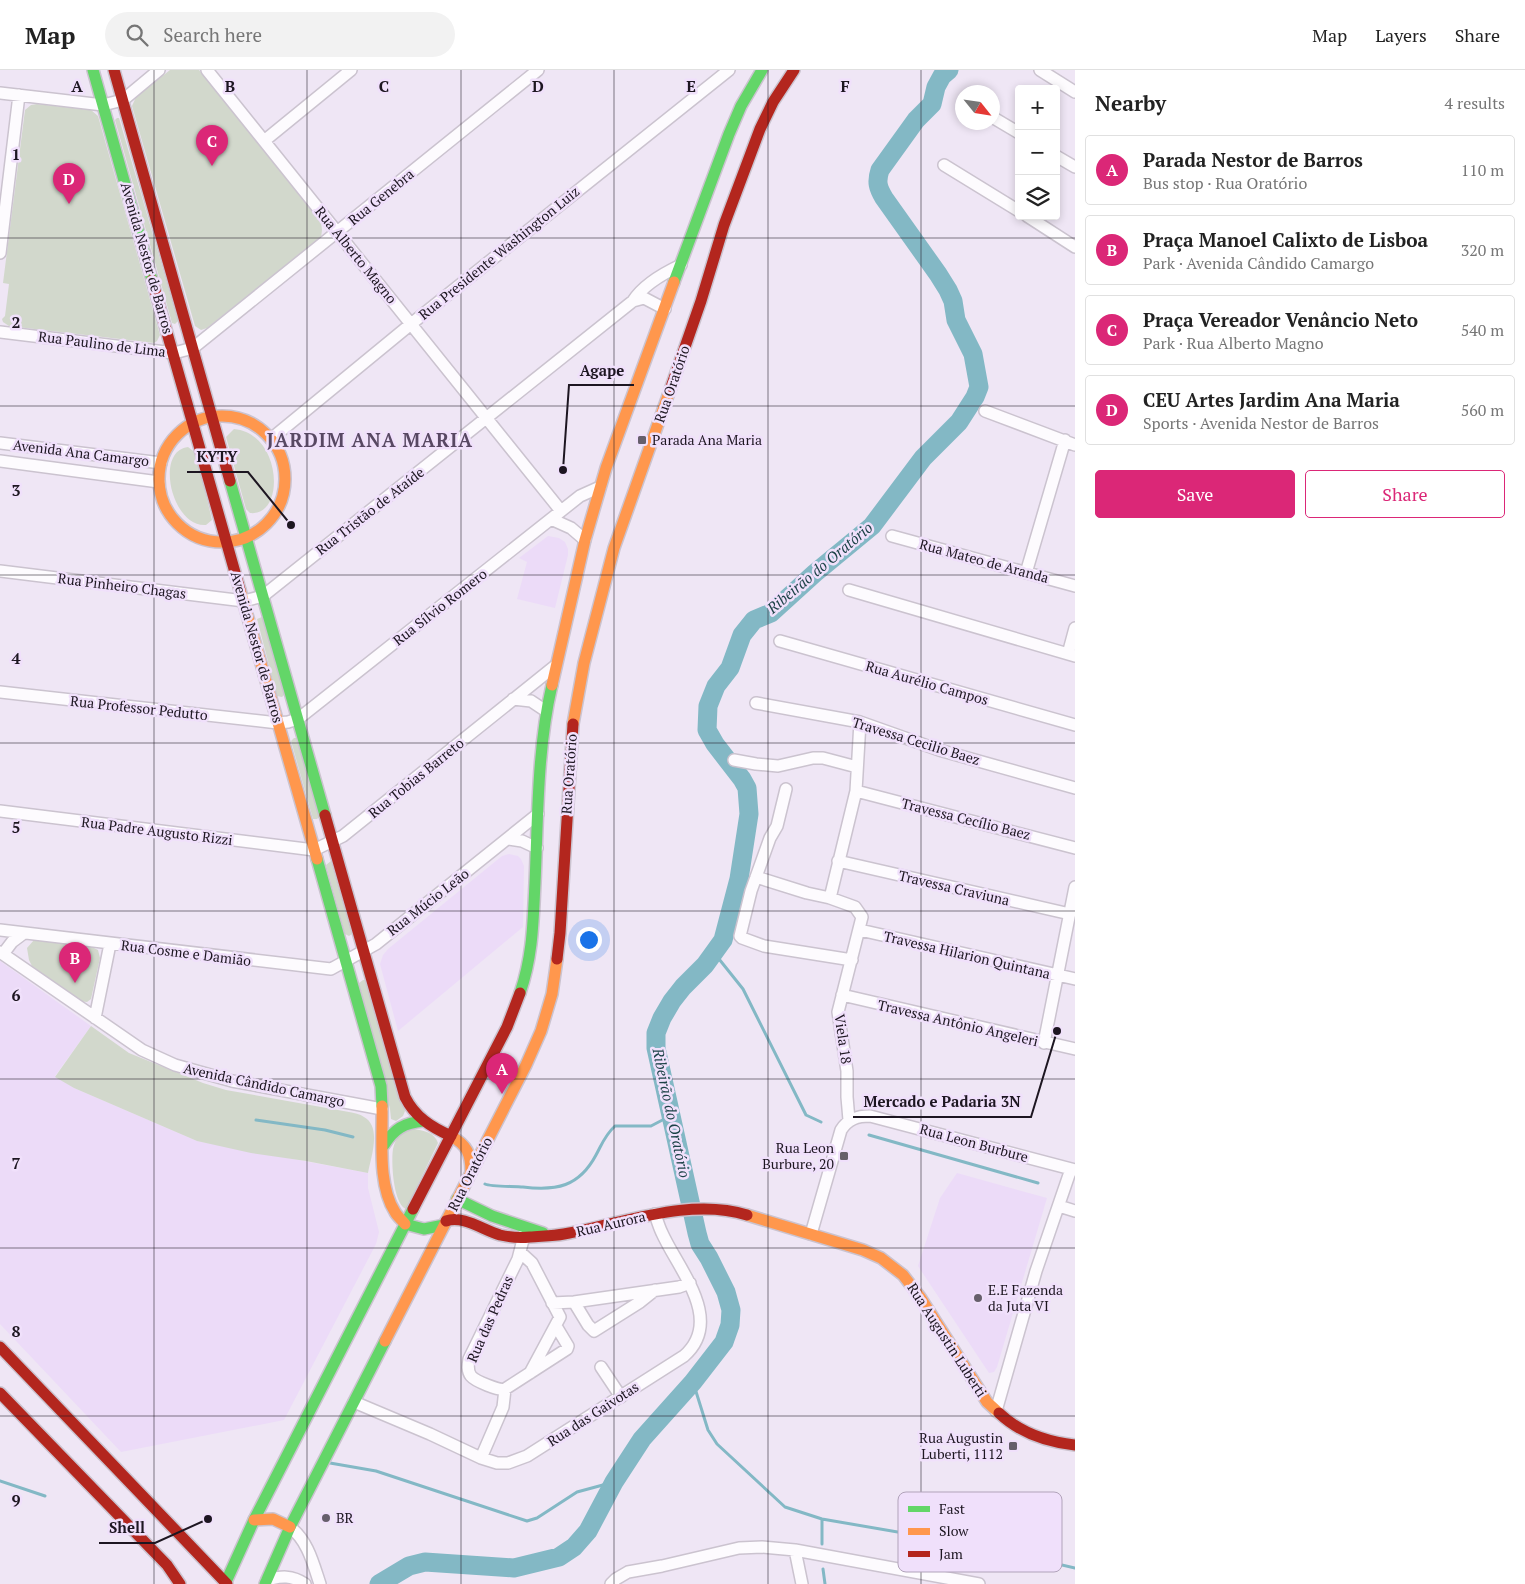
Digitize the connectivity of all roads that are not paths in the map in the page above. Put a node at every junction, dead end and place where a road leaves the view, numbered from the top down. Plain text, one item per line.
1 (94, 70) edge
2 (114, 70) edge
3 (159, 70) edge
4 (207, 70) edge
5 (351, 70) edge
6 (538, 70) edge
7 (729, 70) edge
8 (762, 70) edge
9 (794, 70) edge
10 (1040, 70) edge
11 (1075, 92) edge
12 (0, 93) edge
13 (19, 96) junction
14 (122, 100) junction
15 (103, 105) junction
16 (1000, 122) edge
17 (1015, 131) edge
18 (264, 141) junction
19 (1060, 158) edge
20 (944, 165) dead end
21 (1075, 167) edge
22 (1015, 209) edge
23 (2, 214) edge
24 (1033, 220) edge
25 (337, 232) junction
26 (1075, 247) edge
27 (0, 253) edge
28 (681, 265) junction
29 (633, 301) junction
30 (664, 308) junction
31 (411, 324) junction
32 (0, 332) edge
33 (193, 348) junction
34 (174, 354) junction
35 (985, 411) dead end
36 (212, 415) junction
37 (487, 418) junction
38 (192, 423) junction
39 (271, 439) junction
40 (1070, 442) edge
41 (0, 443) edge
42 (0, 461) edge
43 (161, 463) junction
44 (159, 482) junction
45 (600, 487) junction
46 (561, 511) junction
47 (551, 518) junction
48 (892, 536) dead end
49 (247, 538) junction
50 (585, 540) junction
51 (227, 544) junction
52 (0, 571) edge
53 (1026, 573) junction
54 (1075, 586) edge
55 (849, 590) dead end
56 (263, 596) junction
57 (244, 601) junction
58 (1075, 628) edge
59 (780, 641) dead end
60 (1072, 655) edge
61 (555, 666) junction
62 (0, 692) edge
63 (513, 699) junction
64 (756, 703) dead end
65 (546, 711) junction
66 (298, 719) junction
67 (860, 722) junction
68 (278, 723) junction
69 (1075, 725) edge
70 (734, 760) dead end
71 (857, 767) junction
72 (1075, 788) edge
73 (786, 789) dead end
74 (856, 791) junction
75 (0, 811) edge
76 (538, 814) junction
77 (508, 839) junction
78 (333, 842) junction
79 (537, 848) junction
80 (1075, 848) edge
81 (314, 850) junction
82 (838, 861) junction
83 (756, 877) junction
84 (1075, 887) edge
85 (825, 897) junction
86 (1070, 914) junction
87 (0, 930) edge
88 (860, 930) junction
89 (24, 933) junction
90 (110, 944) junction
91 (364, 952) junction
92 (2, 953) edge
93 (852, 960) junction
94 (346, 962) junction
95 (1058, 976) junction
96 (1075, 979) edge
97 (842, 995) junction
98 (95, 1018) junction
99 (1044, 1043) junction
100 (1075, 1049) edge
101 (382, 1109) junction
102 (849, 1120) junction
103 (423, 1121) junction
104 (451, 1136) junction
105 (384, 1145) junction
106 (1073, 1170) edge
107 (471, 1172) junction
108 (457, 1199) junction
109 (1059, 1206) junction
110 (677, 1211) joint
111 (1075, 1211) edge
112 (655, 1214) junction
113 (445, 1223) junction
114 (405, 1224) junction
115 (525, 1232) junction
116 (811, 1234) junction
117 (520, 1252) junction
118 (690, 1283) junction
119 (655, 1290) junction
120 (574, 1302) junction
121 (552, 1303) junction
122 (556, 1326) junction
123 (0, 1348) edge
124 (601, 1367) dead end
125 (529, 1374) junction
126 (505, 1389) junction
127 (0, 1393) edge
128 (621, 1397) junction
129 (354, 1402) junction
130 (996, 1411) junction
131 (1075, 1445) edge
132 (481, 1458) junction
133 (254, 1520) junction
134 (290, 1527) junction
135 (796, 1550) junction
136 (898, 1569) edge
137 (914, 1572) edge
138 (266, 1582) edge
139 (180, 1584) edge
140 (226, 1584) edge
141 (304, 1584) edge
142 (320, 1584) edge
143 (611, 1584) edge
144 (802, 1584) edge
145 (979, 1584) edge

1 - 15 main road, Avenida Nestor de Barros
2 - 14 main road, Avenida Nestor de Barros
3 - 14 street
4 - 18 street, Rua Alberto Magno
5 - 18 street
6 - 25 street, Rua Genebra
7 - 31 street, Rua Presidente Washington Luiz
8 - 28 main road, Rua Oratório
9 - 107 main road, Rua Oratório
10 - 11 street
12 - 13 street
13 - 15 street
13 - 23 street
14 - 15 street
14 - 33 main road, Avenida Nestor de Barros
15 - 34 main road, Avenida Nestor de Barros
16 - 17 street
18 - 25 street, Rua Alberto Magno
19 - 21 street
20 - 22 street
23 - 27 street
24 - 26 street
25 - 31 street, Rua Alberto Magno
25 - 33 street, Rua Genebra
28 - 29 street, Rua Tristão de Ataíde
28 - 30 main road, Rua Oratório
29 - 30 street
29 - 37 street, Rua Tristão de Ataíde
30 - 45 main road, Rua Oratório
31 - 37 street, Rua Alberto Magno
31 - 39 street, Rua Presidente Washington Luiz
32 - 34 street, Rua Paulino de Lima
33 - 34 street, Rua Genebra
33 - 36 main road, Avenida Nestor de Barros
34 - 38 main road, Avenida Nestor de Barros
35 - 40 street
36 - 38 main road
36 - 39 main road
36 - 49 main road, Avenida Nestor de Barros
37 - 46 street, Rua Alberto Magno
37 - 56 street, Rua Tristão de Ataíde
38 - 43 main road
38 - 51 main road, Avenida Nestor de Barros
39 - 49 main road
40 - 53 street
41 - 43 street, Avenida Ana Camargo
42 - 44 street, Avenida Ana Camargo
43 - 44 main road
44 - 51 main road
45 - 46 street, Rua Sílvio Romero
45 - 50 main road, Rua Oratório
46 - 47 street, Rua Sílvio Romero
47 - 50 street
47 - 66 street, Rua Sílvio Romero
48 - 53 street, Rua Mateo de Aranda
49 - 51 main road
49 - 56 main road, Avenida Nestor de Barros
50 - 61 main road, Rua Oratório
51 - 57 main road, Avenida Nestor de Barros
52 - 57 street, Rua Pinheiro Chagas
53 - 54 street, Rua Mateo de Aranda
55 - 60 street
56 - 57 street, Rua Tristão de Ataíde
56 - 66 main road, Avenida Nestor de Barros
57 - 68 main road, Avenida Nestor de Barros
58 - 60 street
59 - 69 street, Rua Aurélio Campos
61 - 63 street, Rua Tobias Barreto
61 - 65 main road, Rua Oratório
62 - 68 street, Rua Professor Pedutto
63 - 65 street
63 - 78 street, Rua Tobias Barreto
64 - 67 street, Travessa Cecilio Baez
65 - 76 main road, Rua Oratório
66 - 68 street, Rua Sílvio Romero
66 - 78 main road, Avenida Nestor de Barros
67 - 71 street
67 - 72 street, Travessa Cecilio Baez
68 - 81 main road, Avenida Nestor de Barros
70 - 71 street
71 - 74 street
73 - 83 street
74 - 80 street, Travessa Cecílio Baez
74 - 82 street
75 - 81 street, Rua Padre Augusto Rizzi
76 - 77 street, Rua Múcio Leão
76 - 79 main road, Rua Oratório
77 - 79 street
77 - 91 street, Rua Múcio Leão
78 - 81 street, Rua Tobias Barreto
78 - 91 main road, Avenida Nestor de Barros
79 - 104 main road, Rua Oratório
81 - 94 main road, Avenida Nestor de Barros
82 - 85 street
82 - 86 street, Travessa Craviuna
83 - 85 street
83 - 93 street
84 - 86 street
85 - 88 street
86 - 95 street
87 - 89 street, Rua Cosme e Damião
88 - 93 street, Viela 18
88 - 95 street, Travessa Hilarion Quintana
89 - 90 street, Rua Cosme e Damião
89 - 92 street
90 - 94 street, Rua Cosme e Damião
90 - 98 street
91 - 94 street, Rua Múcio Leão
91 - 103 main road, Avenida Nestor de Barros
92 - 98 street, Avenida Cândido Camargo
93 - 97 street, Viela 18
94 - 101 main road, Avenida Nestor de Barros
95 - 96 street, Travessa Hilarion Quintana
95 - 99 street
97 - 99 street, Travessa Antônio Angeleri
97 - 102 street, Viela 18
98 - 101 street, Avenida Cândido Camargo
99 - 100 street, Travessa Antônio Angeleri
101 - 105 main road, Avenida Nestor de Barros
102 - 106 street, Rua Leon Burbure
102 - 116 street
103 - 104 main road, Avenida Nestor de Barros
103 - 105 main road
104 - 107 main road, Avenida Nestor de Barros
104 - 114 main road, Rua Oratório
105 - 114 main road, Avenida Nestor de Barros
106 - 109 street
107 - 108 main road, Rua Oratório
108 - 113 main road, Rua Oratório
108 - 115 main road, Rua Aurora
109 - 111 street
109 - 130 street
110 - 112 main road, Rua Aurora
110 - 116 main road, Rua Augustin Luberti
112 - 115 main road, Rua Aurora
112 - 118 street, Rua das Gaivotas
113 - 114 main road, Rua Aurora
113 - 115 main road, Rua Aurora
113 - 129 main road, Rua Oratório
114 - 133 main road, Rua Oratório
115 - 117 street, Rua das Pedras
116 - 130 main road, Rua Augustin Luberti
117 - 121 street
117 - 126 street, Rua das Pedras
118 - 119 street
118 - 128 street, Rua das Gaivotas
119 - 120 street
119 - 120 street
120 - 121 street
121 - 122 street
122 - 125 street
122 - 125 street
123 - 140 main road
124 - 128 street
125 - 126 street
126 - 132 street
127 - 139 main road
128 - 132 street, Rua das Gaivotas
129 - 132 street, Rua das Gaivotas
129 - 134 main road, Rua Oratório
130 - 131 main road, Rua Augustin Luberti
133 - 134 main road
133 - 140 main road, Rua Oratório
134 - 138 main road, Rua Oratório
134 - 142 street
135 - 136 street
135 - 143 street
135 - 144 street
137 - 145 street
138 - 141 street

